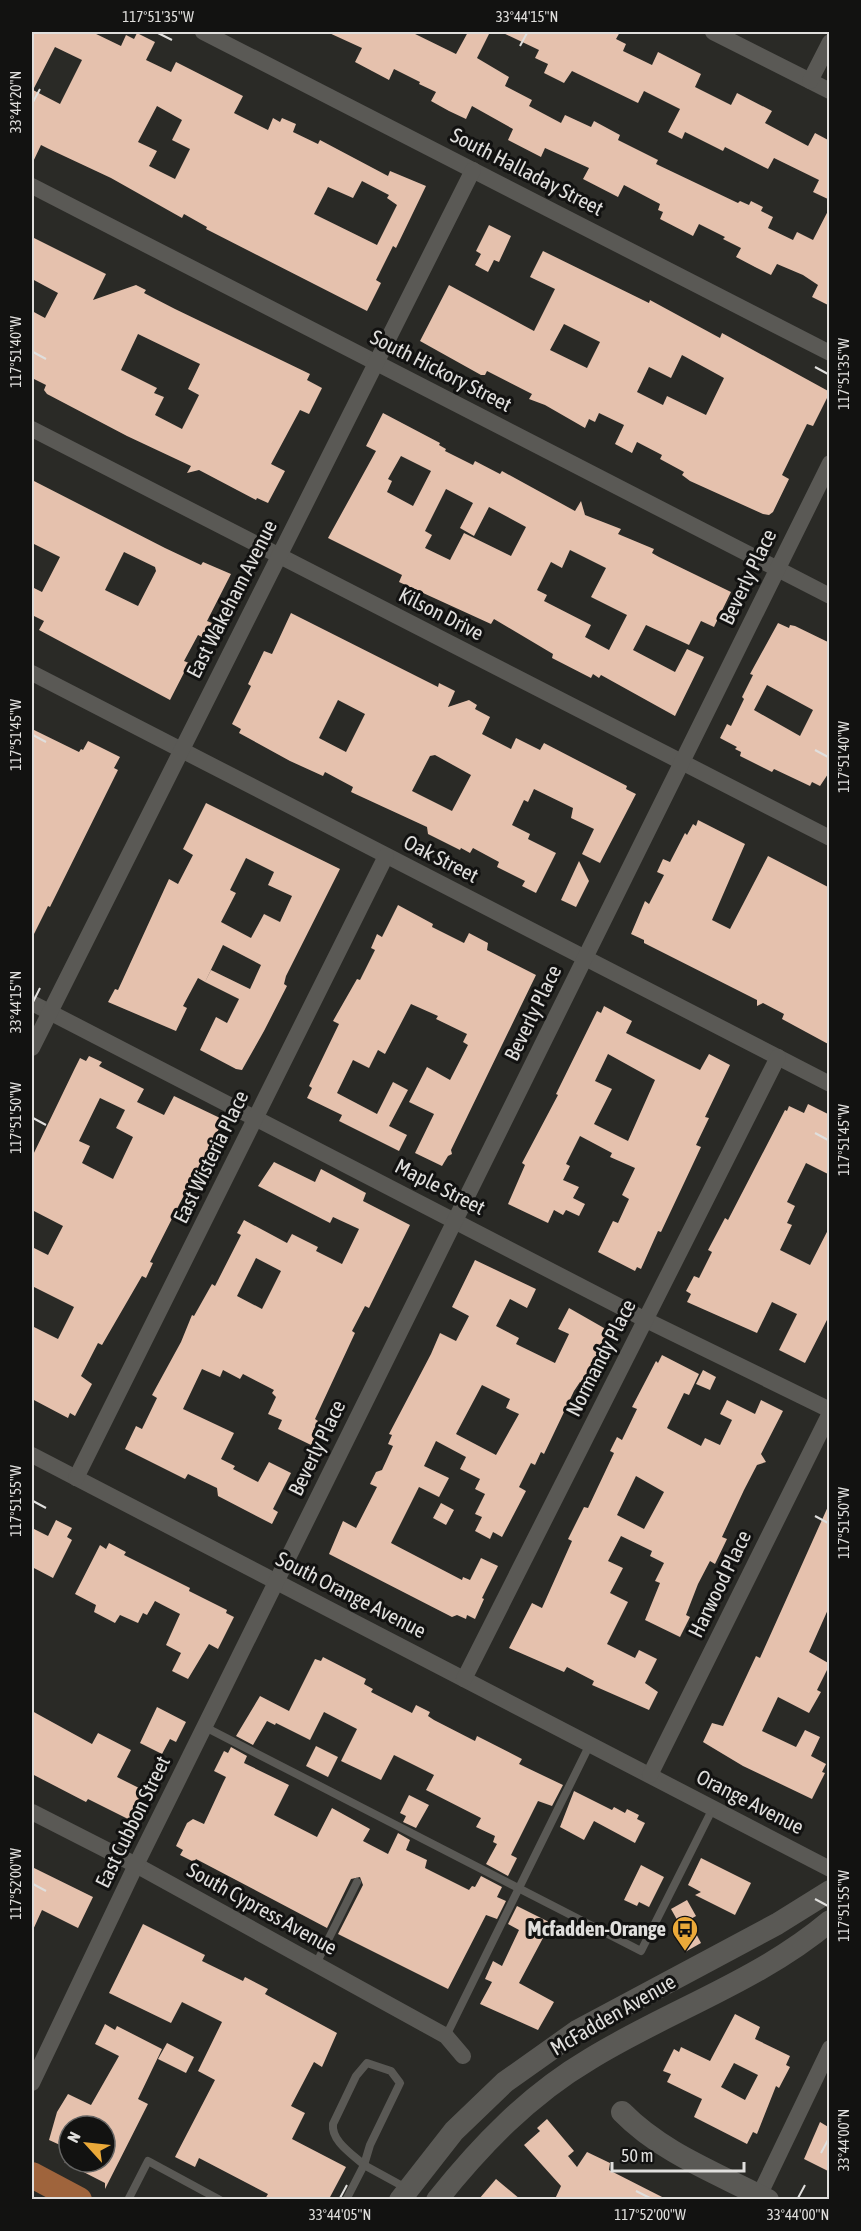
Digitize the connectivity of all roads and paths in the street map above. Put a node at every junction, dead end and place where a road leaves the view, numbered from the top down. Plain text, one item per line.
1 (203, 32) edge
2 (713, 32) edge
3 (830, 42) edge
4 (810, 81) junction
5 (830, 92) edge
6 (473, 170) junction
7 (32, 186) edge
8 (830, 353) edge
9 (376, 363) junction
10 (32, 429) edge
11 (830, 463) edge
12 (279, 556) junction
13 (777, 569) junction
14 (830, 596) edge
15 (32, 673) edge
16 (182, 750) junction
17 (681, 762) junction
18 (830, 838) edge
19 (386, 856) junction
20 (585, 958) junction
21 (32, 1003) edge
22 (50, 1012) junction
23 (32, 1048) edge
24 (778, 1057) junction
25 (830, 1084) edge
26 (256, 1119) junction
27 (455, 1220) junction
28 (646, 1320) junction
29 (830, 1412) edge
30 (32, 1455) edge
31 (76, 1478) junction
32 (276, 1582) junction
33 (464, 1679) junction
34 (204, 1727) junction
35 (590, 1744) junction
36 (650, 1775) junction
37 (712, 1808) junction
38 (32, 1812) edge
39 (136, 1865) junction
40 (830, 1869) edge
41 (357, 1882) dead end
42 (518, 1888) junction
43 (830, 1891) edge
44 (830, 1921) edge
45 (316, 1964) junction
46 (446, 2036) junction
47 (830, 2048) edge
48 (463, 2056) dead end
49 (32, 2083) edge
50 (622, 2112) dead end
51 (364, 2165) junction
52 (35, 2180) edge
53 (404, 2194) edge
54 (761, 2198) edge
55 (79, 2199) edge
56 (128, 2199) edge
57 (220, 2199) edge
58 (346, 2199) edge
59 (437, 2199) edge

1 - 6 street, South Halladay Street
2 - 4 street
3 - 4 street
4 - 5 street
6 - 8 street, South Halladay Street
6 - 9 street, East Wakeham Avenue
7 - 9 street, South Hickory Street
9 - 12 street, East Wakeham Avenue
9 - 13 street, South Hickory Street
10 - 12 street, Kilson Drive
11 - 13 street, Beverly Place
12 - 16 street, East Wakeham Avenue
12 - 17 street, Kilson Drive
13 - 14 street, South Hickory Street
13 - 17 street, Beverly Place
15 - 16 street, Oak Street
16 - 19 street, Oak Street
16 - 22 street, East Wakeham Avenue
17 - 18 street, Kilson Drive
17 - 20 street, Beverly Place
19 - 20 street, Oak Street
19 - 26 street, East Wisteria Place
20 - 24 street, Oak Street
20 - 27 street, Beverly Place
21 - 22 street, Maple Street
22 - 23 street, East Wakeham Avenue
22 - 26 street, Maple Street
24 - 25 street, Oak Street
24 - 28 street, Normandy Place
26 - 27 street, Maple Street
26 - 31 street, East Wisteria Place
27 - 28 street, Maple Street
27 - 32 street, Beverly Place
28 - 29 street, Maple Street
28 - 33 street, Normandy Place
29 - 36 street, Harwood Place
30 - 31 street, South Orange Avenue
31 - 32 street, South Orange Avenue
32 - 33 street, South Orange Avenue
32 - 34 street, East Cubbon Street
33 - 35 street, South Orange Avenue
34 - 39 street, East Cubbon Street
34 - 42 lane
35 - 36 street, South Orange Avenue
35 - 42 lane
36 - 37 street, Orange Avenue
37 - 40 street, Orange Avenue
37 - 42 lane
38 - 39 street, South Cypress Avenue
39 - 45 street, South Cypress Avenue
39 - 49 street, East Cubbon Street
41 - 45 lane
42 - 46 lane
43 - 53 street, McFadden Avenue
44 - 59 street, McFadden Avenue
45 - 46 street, South Cypress Avenue
46 - 48 street, South Cypress Avenue
47 - 54 street
50 - 54 street
51 - 51 lane
51 - 53 lane
51 - 58 lane
52 - 55 main road
56 - 57 lane

